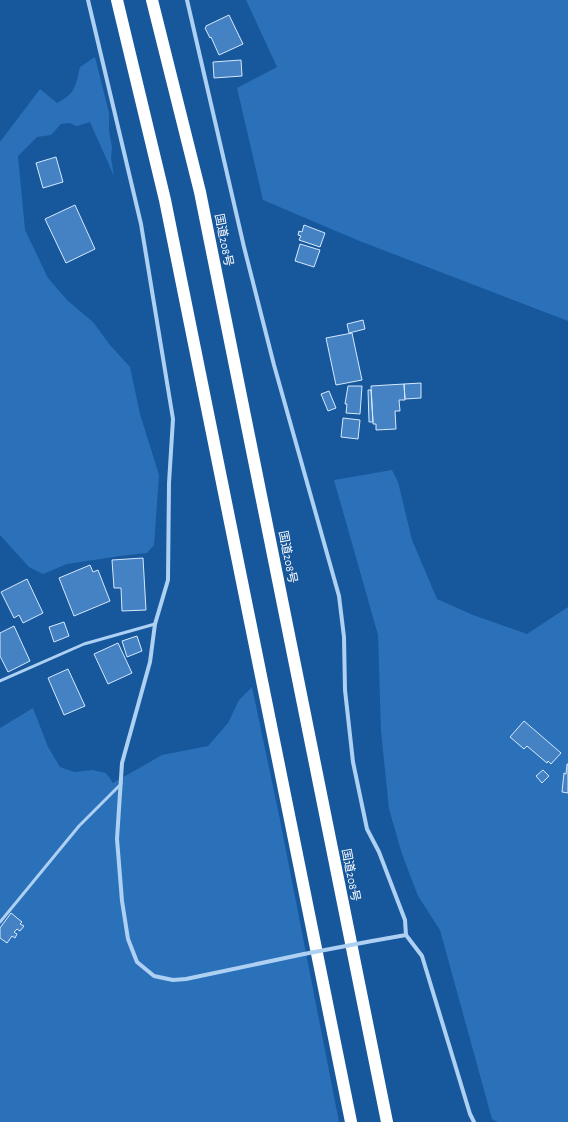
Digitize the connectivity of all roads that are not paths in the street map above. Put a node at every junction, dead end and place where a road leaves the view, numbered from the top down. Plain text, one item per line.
1 (88, 0) edge
2 (117, 0) edge
3 (152, 0) edge
4 (187, 0) edge
5 (155, 624) junction
6 (0, 681) edge
7 (121, 784) junction
8 (0, 922) edge
9 (406, 935) junction
10 (351, 1122) edge
11 (387, 1122) edge
12 (474, 1122) edge

1 - 5 street
2 - 10 highway
3 - 11 highway, 国道208号
4 - 9 street
5 - 6 lane
5 - 7 street
7 - 8 lane
7 - 9 street, bridge
9 - 12 street

